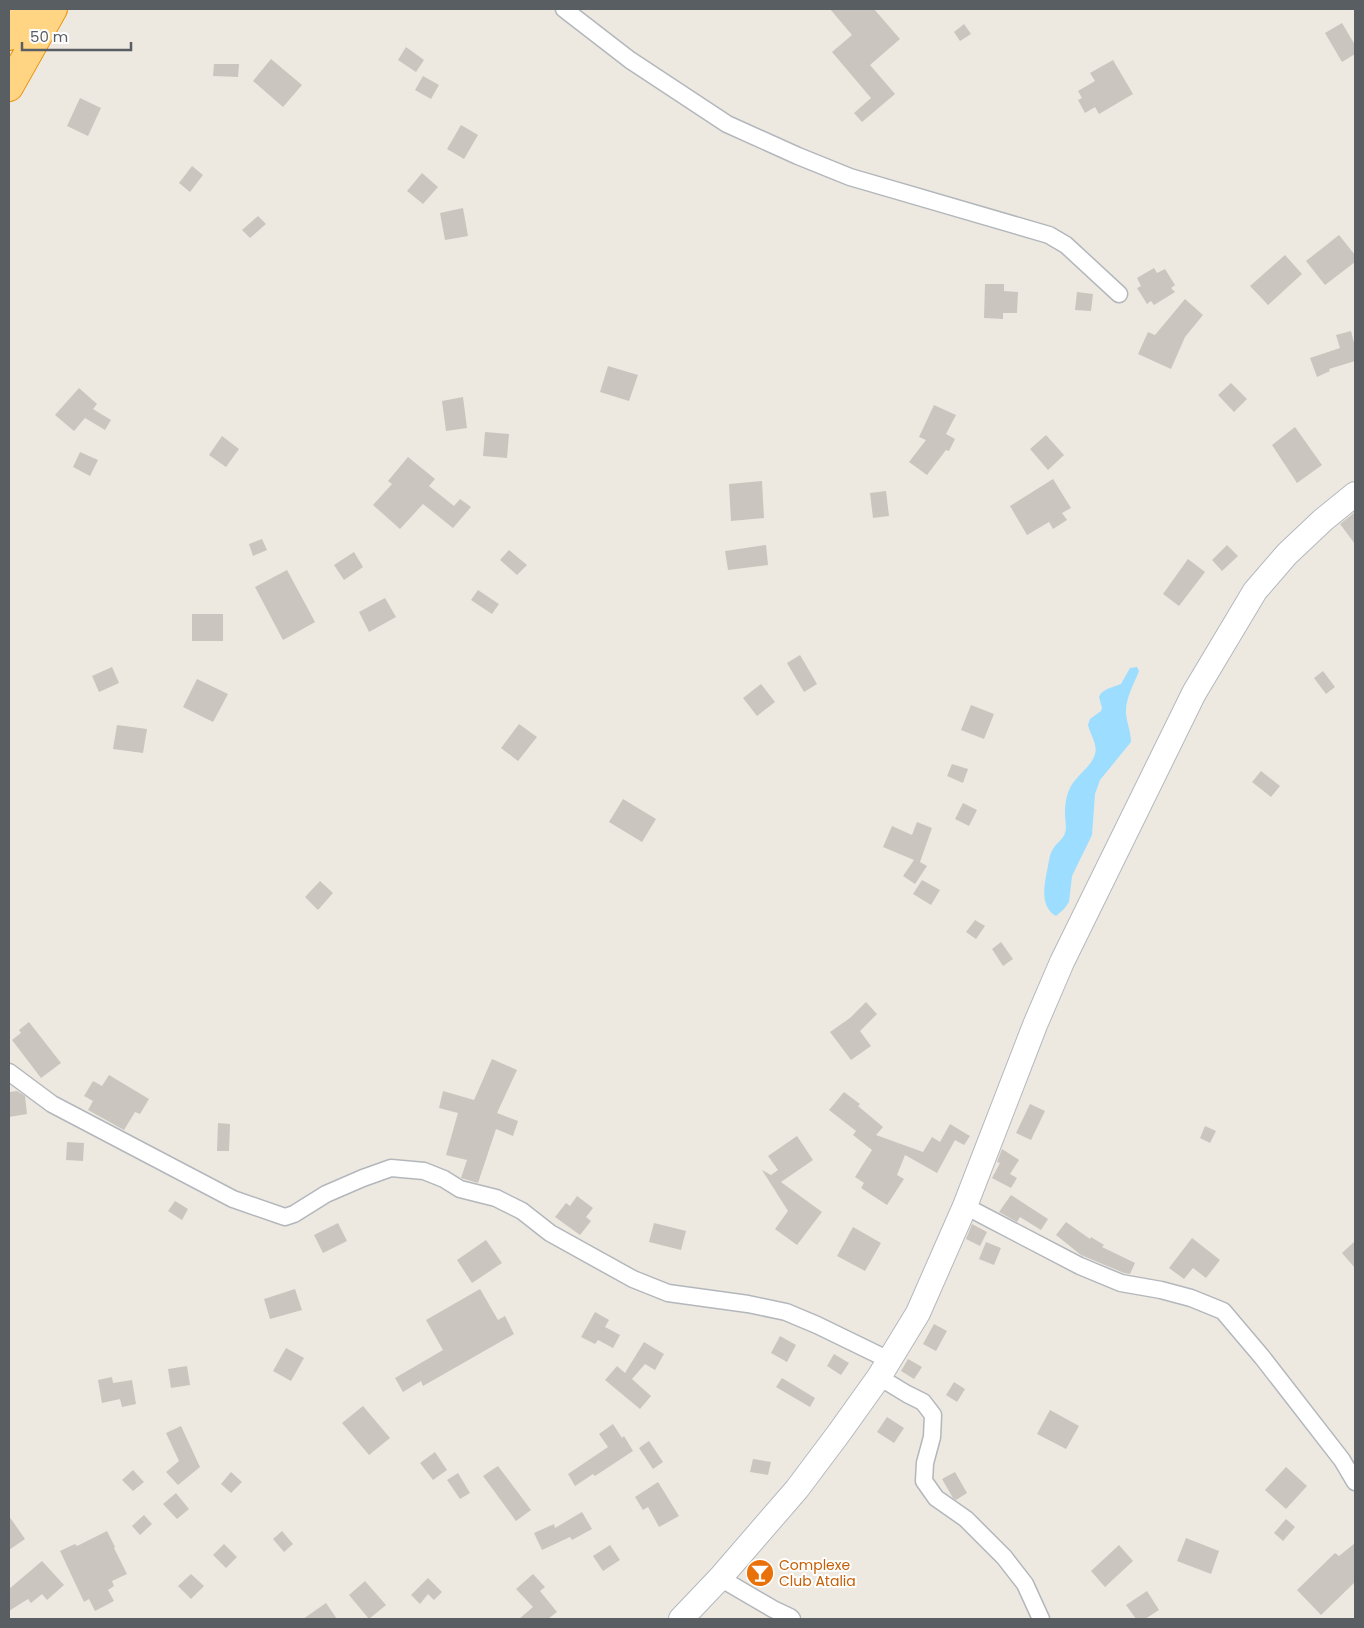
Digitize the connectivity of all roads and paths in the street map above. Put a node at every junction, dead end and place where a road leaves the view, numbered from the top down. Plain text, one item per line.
1 (25, 9) edge
2 (53, 9) edge
3 (564, 9) edge
4 (9, 36) edge
5 (9, 87) edge
6 (1119, 294) dead end
7 (1355, 494) edge
8 (9, 1072) edge
9 (965, 1206) junction
10 (884, 1368) junction
11 (1355, 1482) edge
12 (720, 1578) junction
13 (681, 1619) edge
14 (792, 1619) edge
15 (1042, 1619) edge

1 - 4 highway
2 - 5 highway
3 - 6 street
7 - 9 street
8 - 10 street
9 - 10 street
9 - 11 street
10 - 12 street
10 - 15 street
12 - 13 street
12 - 14 street

